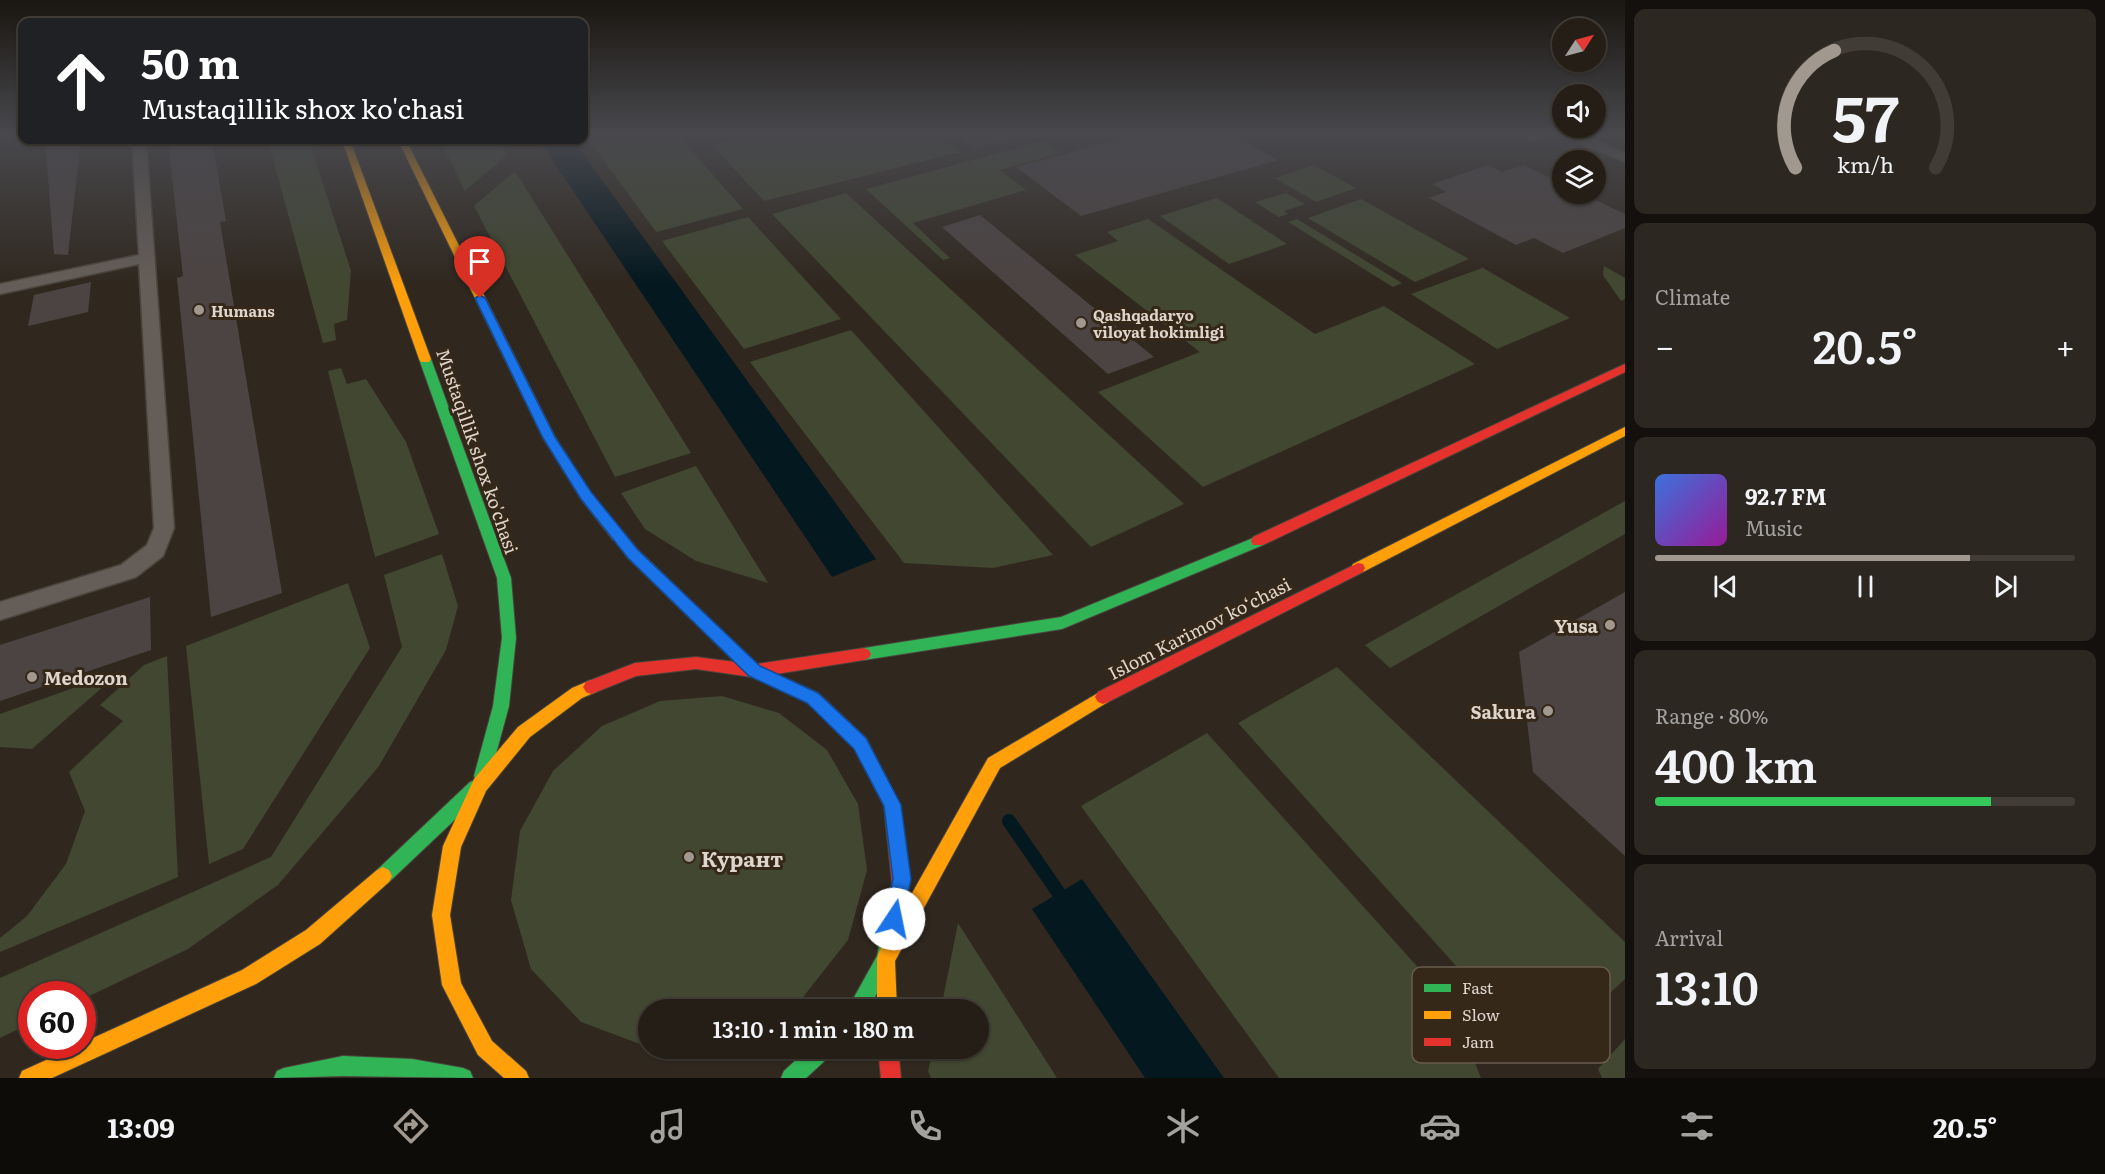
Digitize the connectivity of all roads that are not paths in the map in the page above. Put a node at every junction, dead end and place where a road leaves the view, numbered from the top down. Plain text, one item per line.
1 (142, 183) edge
2 (362, 183) edge
3 (423, 183) edge
4 (148, 258) junction
5 (0, 289) edge
6 (1625, 368) edge
7 (1625, 431) edge
8 (0, 611) edge
9 (754, 671) junction
10 (480, 785) junction
11 (886, 959) junction
12 (863, 999) edge
13 (887, 999) edge
14 (812, 1059) edge
15 (889, 1059) edge
16 (29, 1078) edge
17 (284, 1078) edge
18 (463, 1078) edge
19 (519, 1078) edge
20 (791, 1078) edge
21 (891, 1078) edge

1 - 4 lane
2 - 10 main road, Mustaqillik shox ko'chasi
3 - 9 main road
4 - 5 lane
4 - 8 lane
6 - 9 main road
7 - 11 main road, Islom Karimov ko‘chasi
9 - 10 main road
9 - 11 main road
10 - 16 main road
10 - 19 main road
11 - 12 main road, Islom Karimov ko‘chasi
11 - 13 main road
14 - 20 main road
15 - 21 main road
17 - 18 main road

